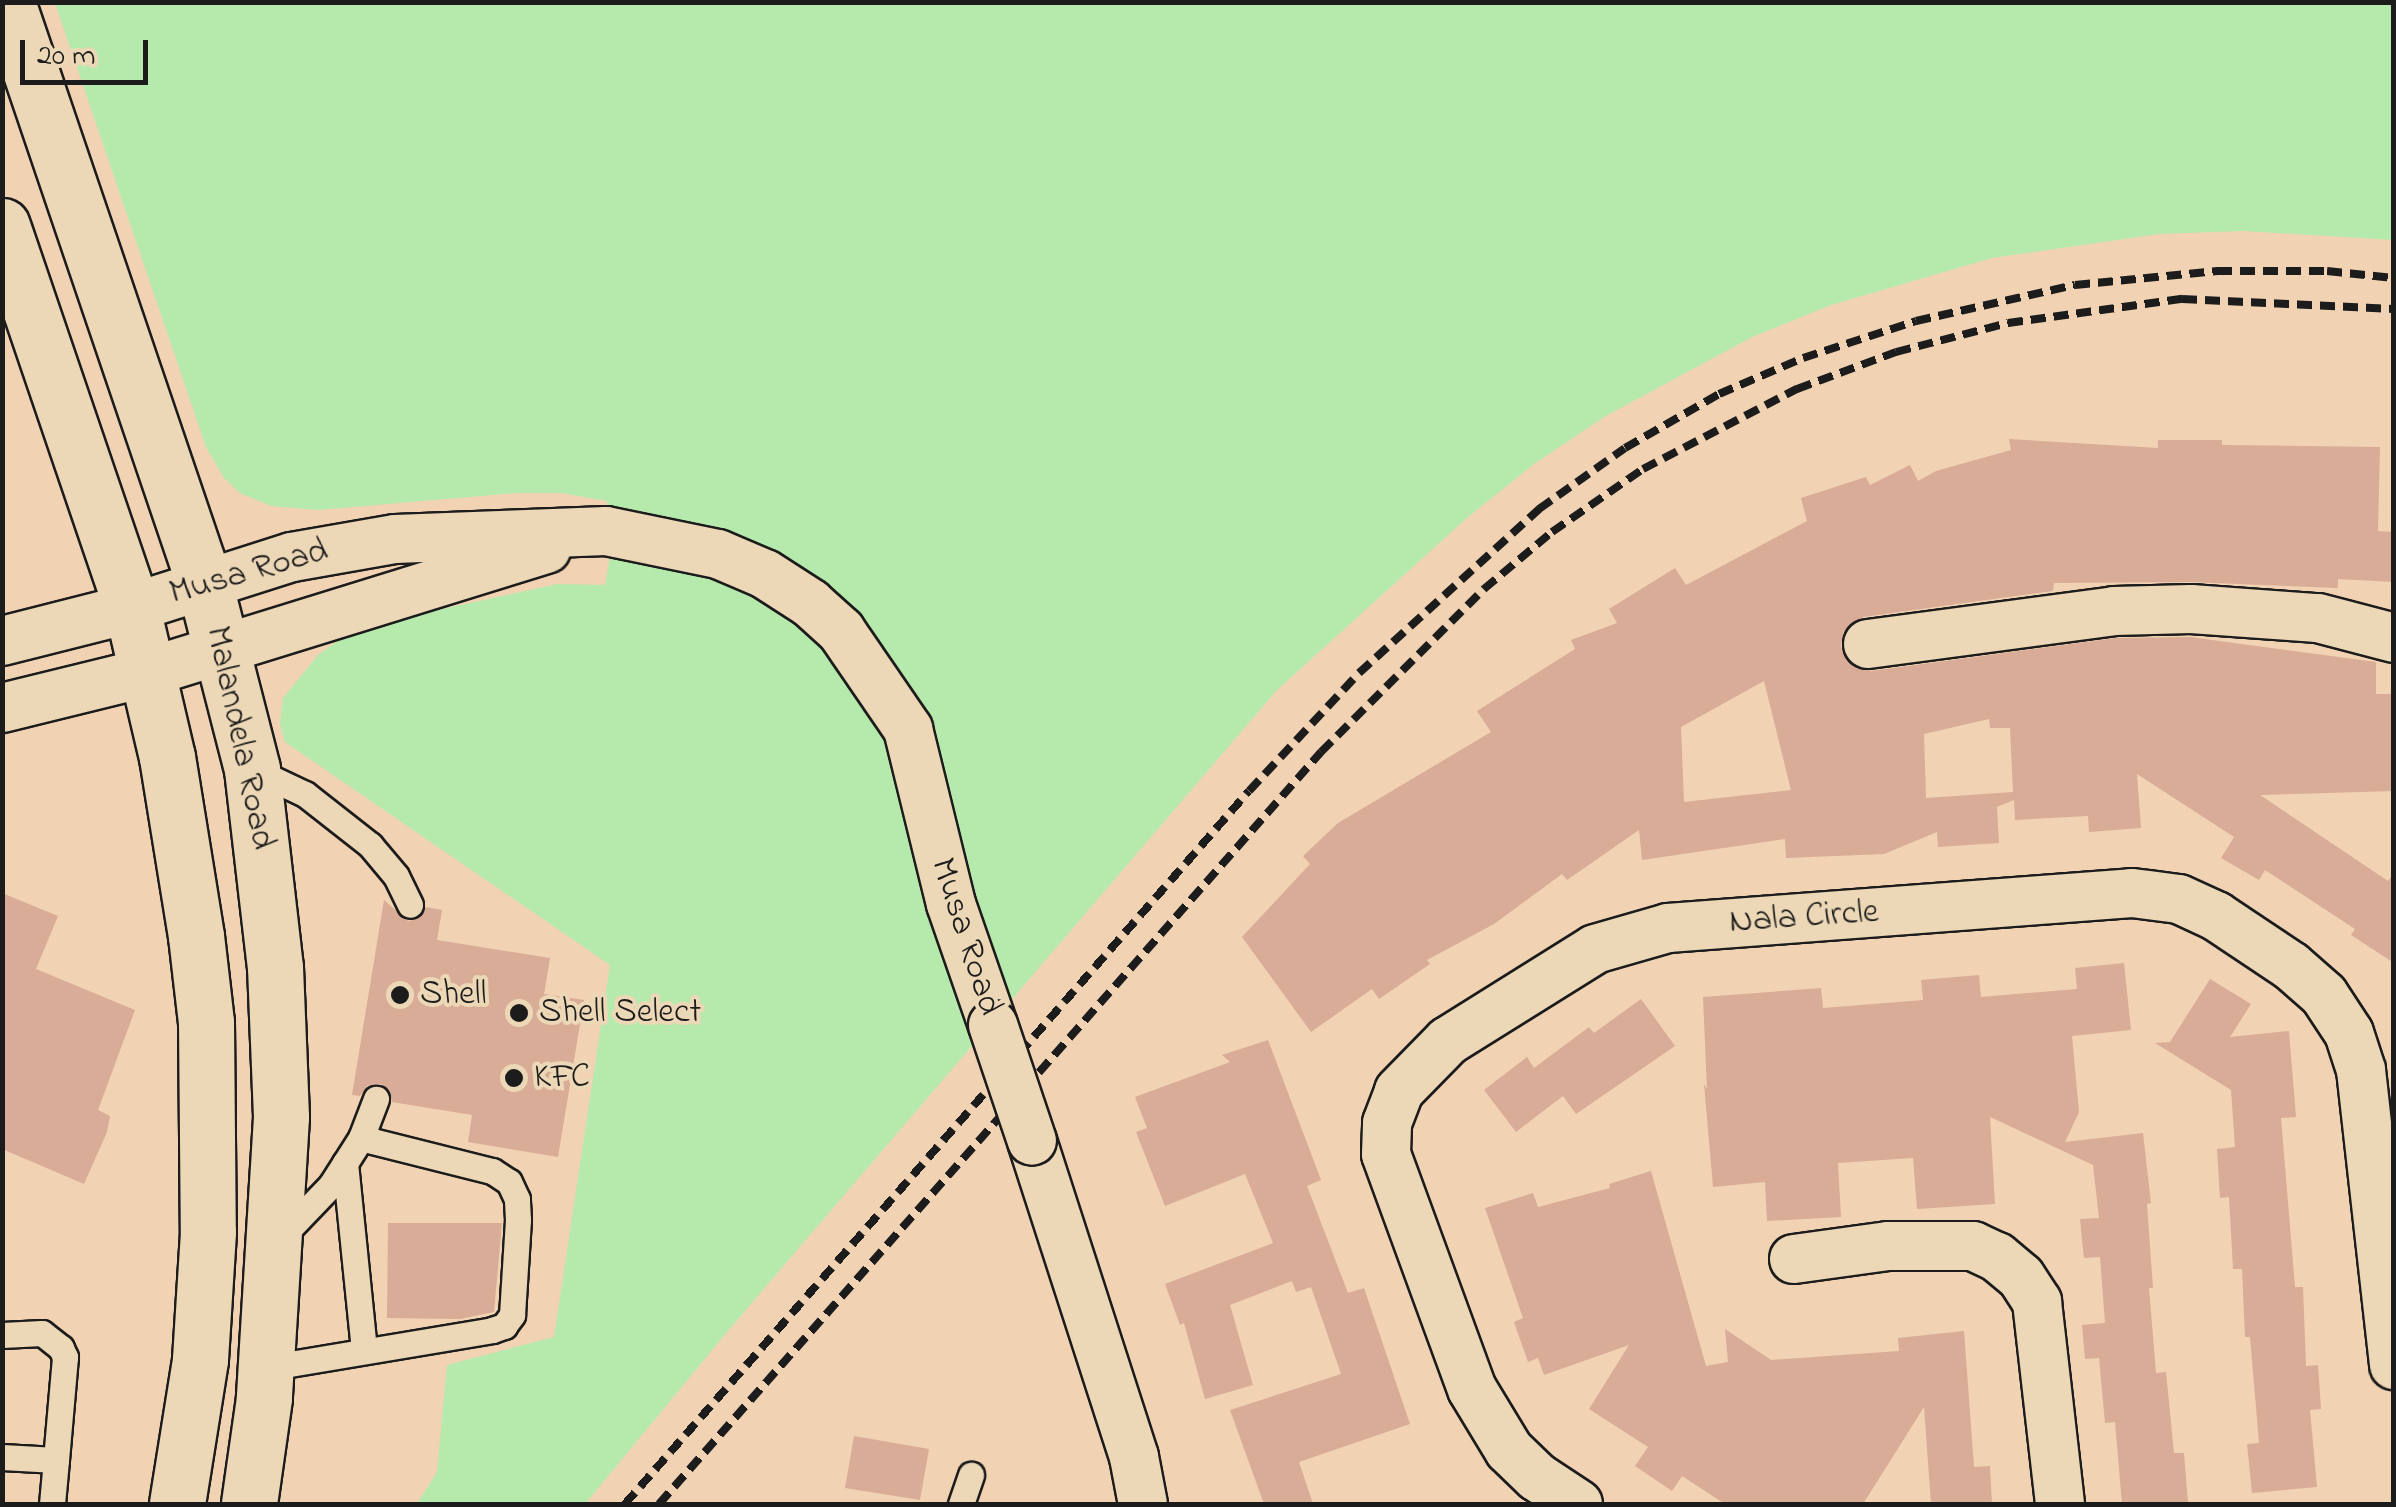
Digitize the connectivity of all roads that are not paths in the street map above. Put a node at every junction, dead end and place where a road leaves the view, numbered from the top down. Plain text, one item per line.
1 (7, 2) edge
2 (2, 226) edge
3 (606, 531) junction
4 (204, 582) junction
5 (132, 608) junction
6 (2394, 638) edge
7 (2, 642) edge
8 (1868, 644) dead end
9 (224, 649) junction
10 (149, 672) junction
11 (2, 708) edge
12 (252, 769) junction
13 (410, 905) dead end
14 (376, 1099) dead end
15 (361, 1138) junction
16 (345, 1163) junction
17 (275, 1243) junction
18 (1794, 1259) dead end
19 (2, 1335) edge
20 (364, 1349) junction
21 (2394, 1364) edge
22 (266, 1368) junction
23 (2, 1458) edge
24 (56, 1460) junction
25 (971, 1475) dead end
26 (52, 1504) edge
27 (177, 1504) edge
28 (249, 1504) edge
29 (961, 1504) edge
30 (1143, 1504) edge
31 (1578, 1504) edge
32 (2060, 1504) edge

1 - 4 main road, Malandela Road
2 - 5 main road
3 - 4 street, Musa Road
3 - 9 street, Musa Road
3 - 30 street, Musa Road, bridge
4 - 5 street, Musa Road
4 - 9 main road, Malandela Road
5 - 7 street, Musa Road
5 - 10 main road
6 - 8 street
9 - 10 street, Musa Road
9 - 12 main road, Malandela Road
10 - 11 street, Musa Road
10 - 27 main road
12 - 13 lane
12 - 17 main road, Malandela Road
14 - 15 lane
15 - 16 lane
15 - 20 lane
16 - 17 lane
16 - 20 lane
17 - 22 main road, Malandela Road
18 - 32 street
19 - 24 lane
20 - 22 lane
21 - 31 street, Nala Circle
22 - 28 main road, Malandela Road
23 - 24 lane
24 - 26 lane
25 - 29 lane

